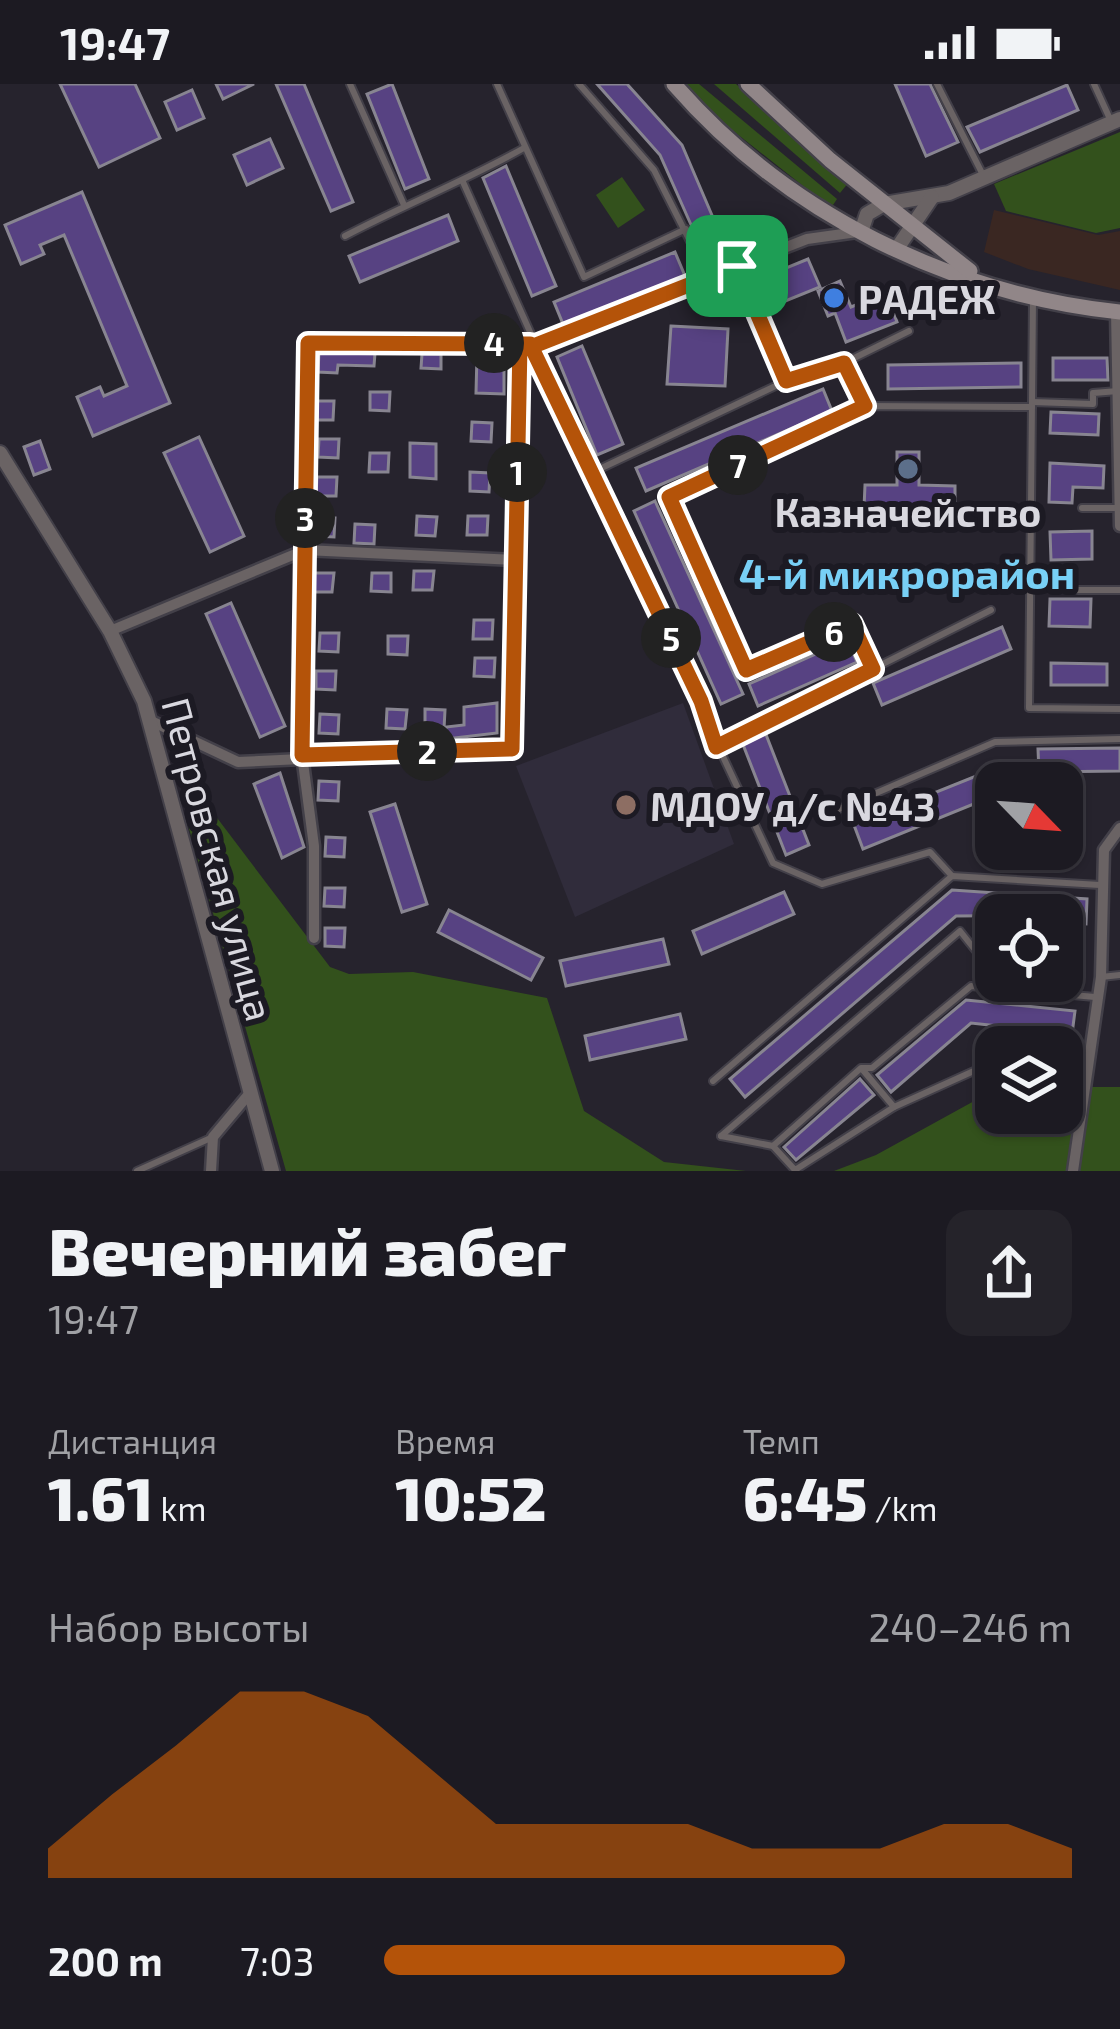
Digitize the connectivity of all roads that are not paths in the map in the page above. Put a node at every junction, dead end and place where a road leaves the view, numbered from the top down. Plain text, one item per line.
1 (350, 84) edge
2 (497, 84) edge
3 (579, 84) edge
4 (674, 84) edge
5 (748, 84) edge
6 (938, 84) edge
7 (950, 84) edge
8 (1094, 84) edge
9 (944, 96) junction
10 (1116, 121) edge
11 (524, 148) junction
12 (985, 178) junction
13 (463, 182) junction
14 (932, 197) junction
15 (884, 204) junction
16 (404, 205) junction
17 (912, 227) junction
18 (686, 230) junction
19 (861, 232) junction
20 (345, 236) dead end
21 (896, 250) junction
22 (737, 266) junction
23 (708, 277) junction
24 (984, 280) junction
25 (1033, 297) junction
26 (1118, 312) edge
27 (909, 331) dead end
28 (528, 344) junction
29 (844, 363) junction
30 (786, 381) junction
31 (1118, 391) edge
32 (1032, 404) junction
33 (865, 406) junction
34 (0, 453) edge
35 (591, 473) junction
36 (1082, 508) dead end
37 (1120, 508) edge
38 (1120, 526) edge
39 (305, 550) junction
40 (516, 560) junction
41 (1078, 590) dead end
42 (1120, 590) edge
43 (991, 610) dead end
44 (110, 631) junction
45 (873, 669) junction
46 (1120, 710) edge
47 (149, 720) junction
48 (1120, 739) edge
49 (716, 747) junction
50 (302, 755) junction
51 (832, 812) dead end
52 (1120, 828) edge
53 (1104, 850) junction
54 (1120, 851) edge
55 (952, 876) junction
56 (1100, 885) junction
57 (314, 938) dead end
58 (975, 950) edge
59 (1120, 975) edge
60 (1101, 976) junction
61 (975, 985) edge
62 (1083, 994) edge
63 (1099, 997) junction
64 (1093, 1052) junction
65 (1083, 1053) edge
66 (861, 1068) junction
67 (975, 1070) edge
68 (712, 1081) dead end
69 (249, 1094) junction
70 (894, 1107) junction
71 (213, 1137) junction
72 (773, 1146) junction
73 (208, 1169) edge
74 (137, 1171) edge
75 (272, 1171) edge
76 (1072, 1171) edge

1 - 16 lane
2 - 11 lane
3 - 18 lane
4 - 19 main road
5 - 15 main road
6 - 9 lane
7 - 9 lane
8 - 10 lane
9 - 12 lane
10 - 12 street
11 - 13 lane
11 - 18 lane
12 - 14 street
13 - 16 lane
13 - 28 lane
14 - 15 street
14 - 17 street
15 - 17 main road
15 - 19 street
16 - 20 lane
17 - 21 street
17 - 24 main road
18 - 23 lane
19 - 21 main road
19 - 22 street
21 - 24 main road
22 - 23 street
22 - 30 lane
23 - 28 street
24 - 25 main road
25 - 26 main road
25 - 32 lane
26 - 31 street
27 - 29 lane
28 - 35 lane
28 - 39 street
28 - 40 street
29 - 30 lane
29 - 33 lane
30 - 35 lane
31 - 32 lane
31 - 37 street
32 - 33 lane
32 - 46 lane
33 - 45 lane
34 - 44 street, Петровская улица
35 - 49 lane
36 - 37 lane
37 - 38 street
39 - 40 street
39 - 44 street
39 - 50 street
40 - 50 street
41 - 42 lane
43 - 45 lane
44 - 47 street, Петровская улица
45 - 49 lane
47 - 50 street
47 - 69 street, Петровская улица
48 - 51 lane
49 - 55 lane
50 - 57 street
52 - 53 street
53 - 54 lane
53 - 56 street
55 - 56 lane
55 - 68 lane
56 - 60 street
58 - 72 lane
59 - 60 lane
60 - 63 street
61 - 66 lane
62 - 63 lane
63 - 64 street
64 - 65 lane
64 - 76 street
66 - 70 lane
66 - 72 lane
67 - 70 lane
69 - 71 street
69 - 75 street, Петровская улица
70 - 72 lane
71 - 73 street
71 - 74 lane

